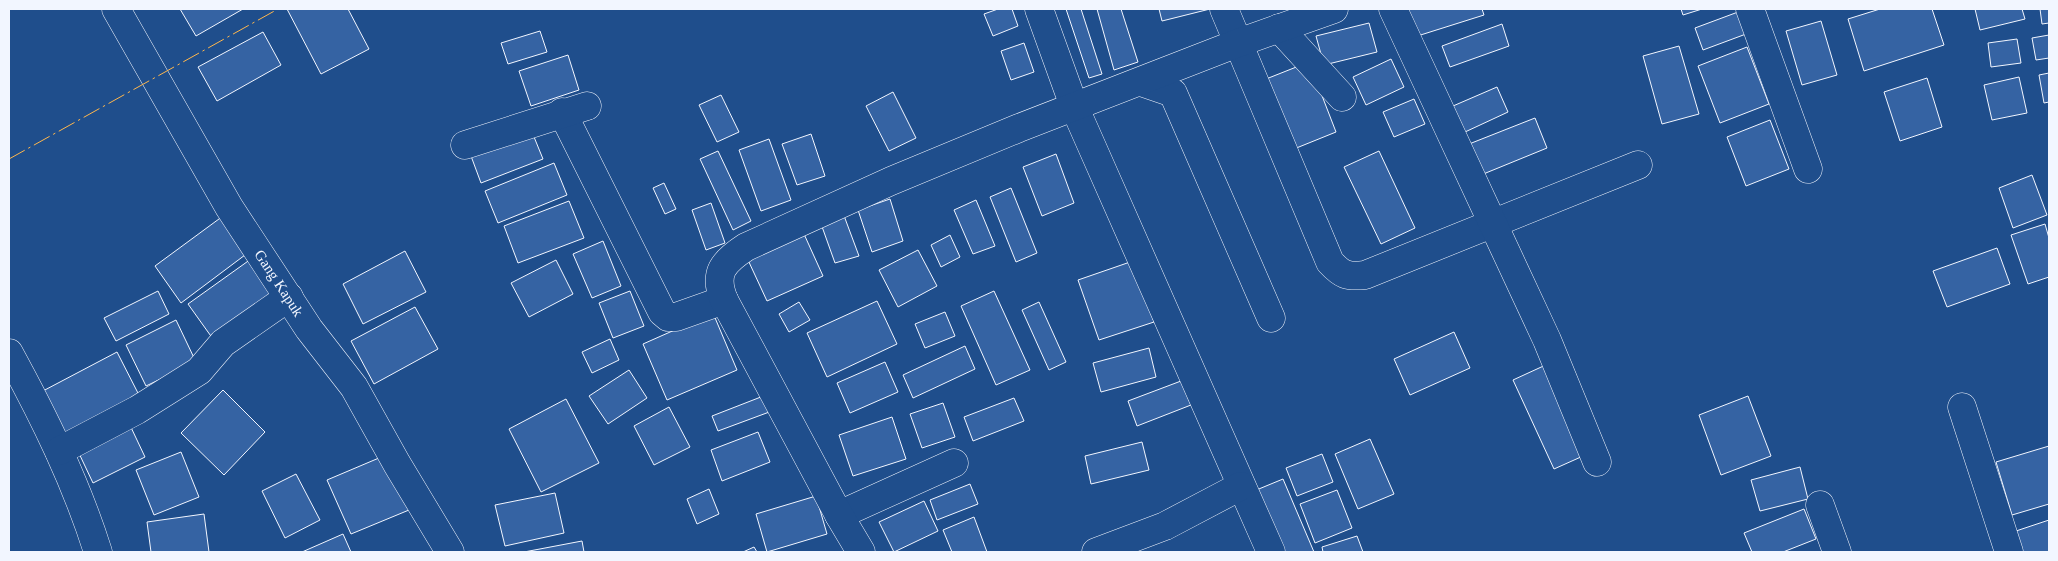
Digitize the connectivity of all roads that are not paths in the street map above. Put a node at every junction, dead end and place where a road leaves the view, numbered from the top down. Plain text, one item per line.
1 (116, 9) edge
2 (1039, 9) edge
3 (1224, 9) edge
4 (1334, 9) edge
5 (1393, 9) edge
6 (1750, 9) edge
7 (1280, 28) junction
8 (1238, 43) junction
9 (1141, 82) junction
10 (1342, 97) dead end
11 (1074, 106) junction
12 (465, 145) dead end
13 (1638, 164) dead end
14 (1808, 169) dead end
15 (1492, 224) junction
16 (289, 297) junction
17 (724, 300) junction
18 (1271, 318) dead end
19 (9, 353) edge
20 (1962, 407) dead end
21 (59, 451) junction
22 (1597, 462) dead end
23 (954, 463) dead end
24 (1240, 486) junction
25 (1820, 505) dead end
26 (838, 515) junction
27 (98, 552) edge
28 (450, 552) edge
29 (861, 552) edge
30 (1096, 552) edge
31 (1271, 552) edge
32 (1837, 552) edge
33 (2009, 552) edge

1 - 16 street, Gang Kapuk
2 - 11 street
3 - 8 street
4 - 7 street
5 - 15 street
6 - 14 street
7 - 8 street
7 - 10 street
8 - 9 street
8 - 15 street
9 - 11 street
9 - 18 street
11 - 17 street
11 - 24 street
12 - 17 street
13 - 15 street
15 - 22 street
16 - 21 street
16 - 28 street, Gang Kapuk
17 - 26 street
19 - 21 street
20 - 33 street
21 - 27 street
23 - 26 street
24 - 30 street
24 - 31 street
25 - 32 street
26 - 29 street

